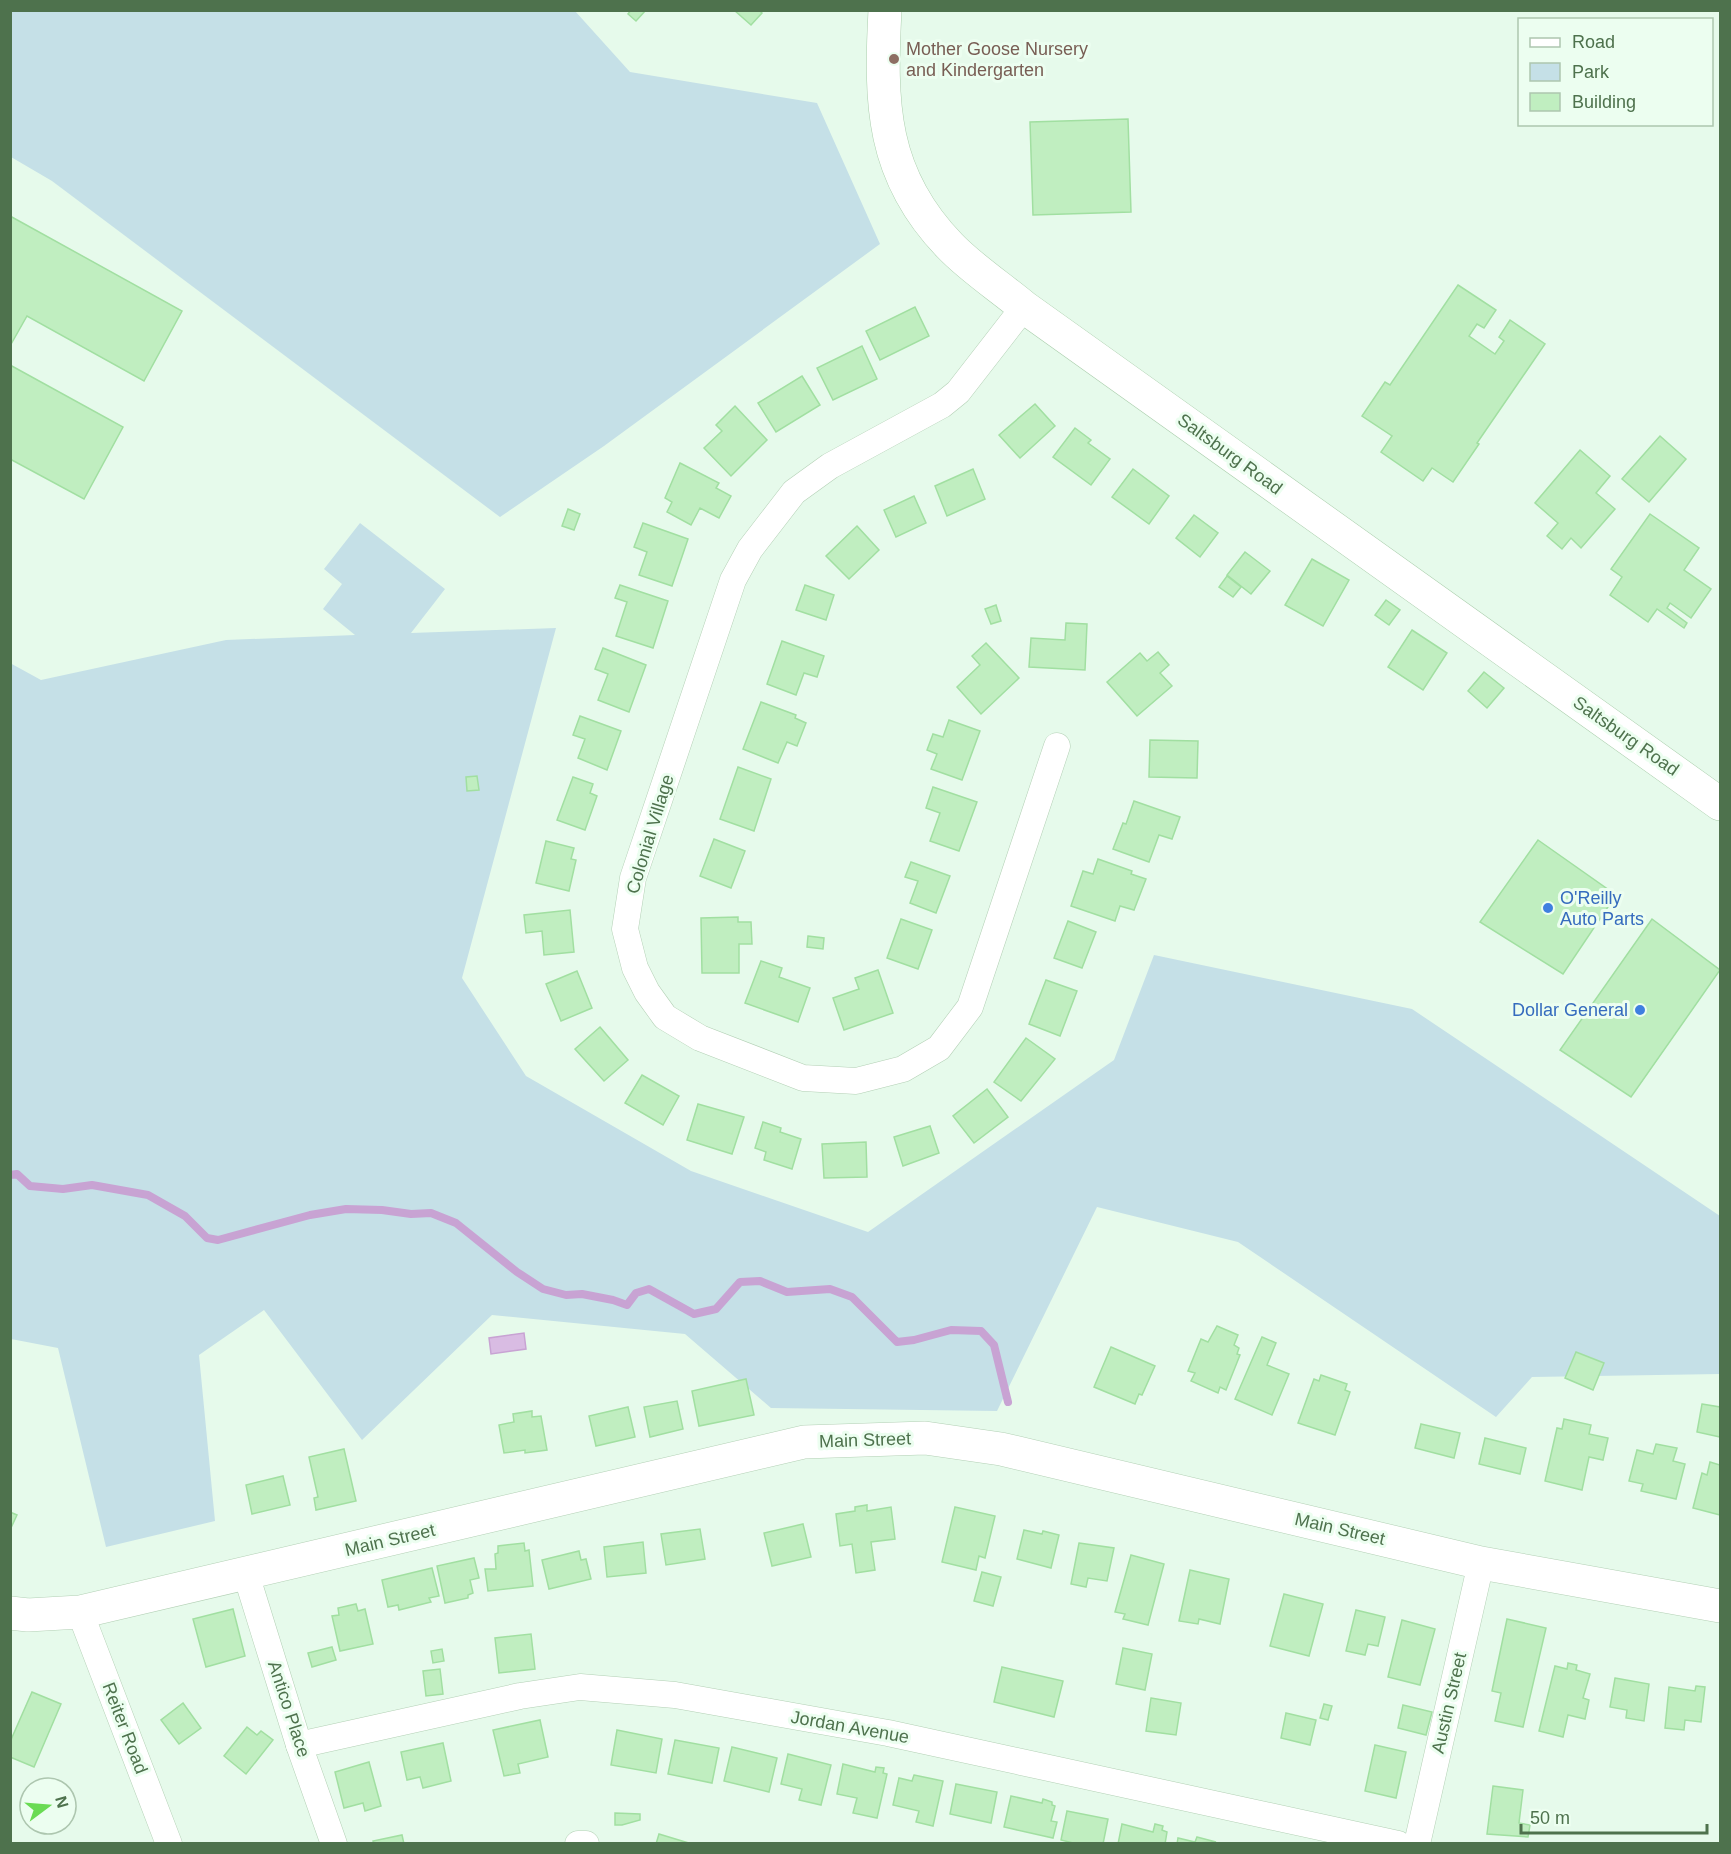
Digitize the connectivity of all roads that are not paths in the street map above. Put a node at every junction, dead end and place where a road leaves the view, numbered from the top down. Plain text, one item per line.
1 (885, 10) edge
2 (1024, 307) junction
3 (1057, 746) dead end
4 (1720, 804) edge
5 (1481, 1563) junction
6 (246, 1574) junction
7 (1720, 1606) edge
8 (80, 1612) junction
9 (10, 1613) edge
10 (299, 1745) junction
11 (169, 1844) edge
12 (334, 1844) edge
13 (578, 1844) edge
14 (586, 1844) edge
15 (1398, 1844) edge
16 (1417, 1844) edge

1 - 2 street, Saltsburg Road
2 - 3 street, Colonial Village
2 - 4 street, Saltsburg Road
5 - 6 street, Main Street
5 - 7 street, Main Street
5 - 16 street, Austin Street
6 - 8 street, Main Street
6 - 10 street, Antico Place
8 - 9 street, Main Street
8 - 11 street, Reiter Road
10 - 12 street, Antico Place
10 - 15 street, Jordan Avenue
13 - 14 street

